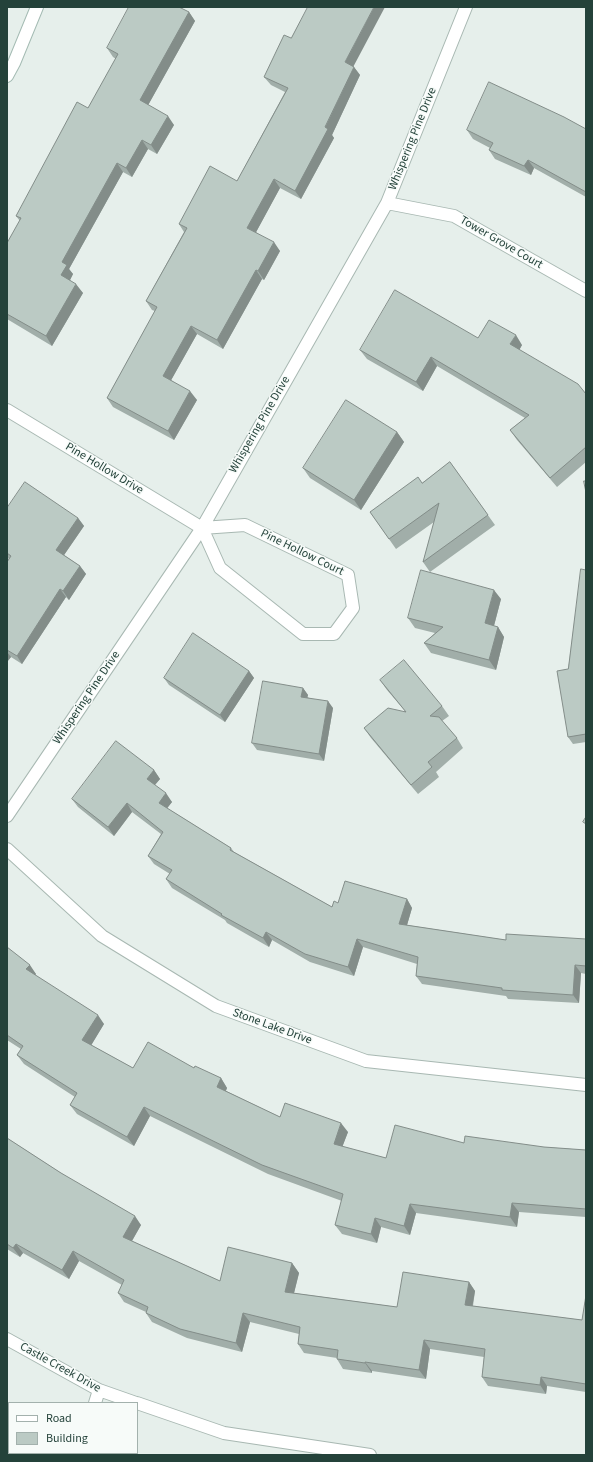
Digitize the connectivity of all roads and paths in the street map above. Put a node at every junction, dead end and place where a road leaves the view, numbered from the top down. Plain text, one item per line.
1 (38, 7) edge
2 (466, 7) edge
3 (7, 76) edge
4 (388, 203) junction
5 (586, 292) edge
6 (7, 410) edge
7 (202, 528) junction
8 (7, 816) edge
9 (7, 850) edge
10 (586, 1085) edge
11 (7, 1339) edge
12 (99, 1390) junction
13 (95, 1402) edge
14 (133, 1402) edge
15 (138, 1404) edge
16 (370, 1455) edge

1 - 3 street
2 - 4 street, Whispering Pine Drive
4 - 5 street, Tower Grove Court
4 - 7 street, Whispering Pine Drive
6 - 7 street, Pine Hollow Drive
7 - 7 street, Pine Hollow Court
7 - 8 street, Whispering Pine Drive
9 - 10 street, Stone Lake Drive
11 - 12 street, Castle Creek Drive
12 - 13 street
12 - 14 street, Castle Creek Drive
15 - 16 street, Castle Creek Drive

